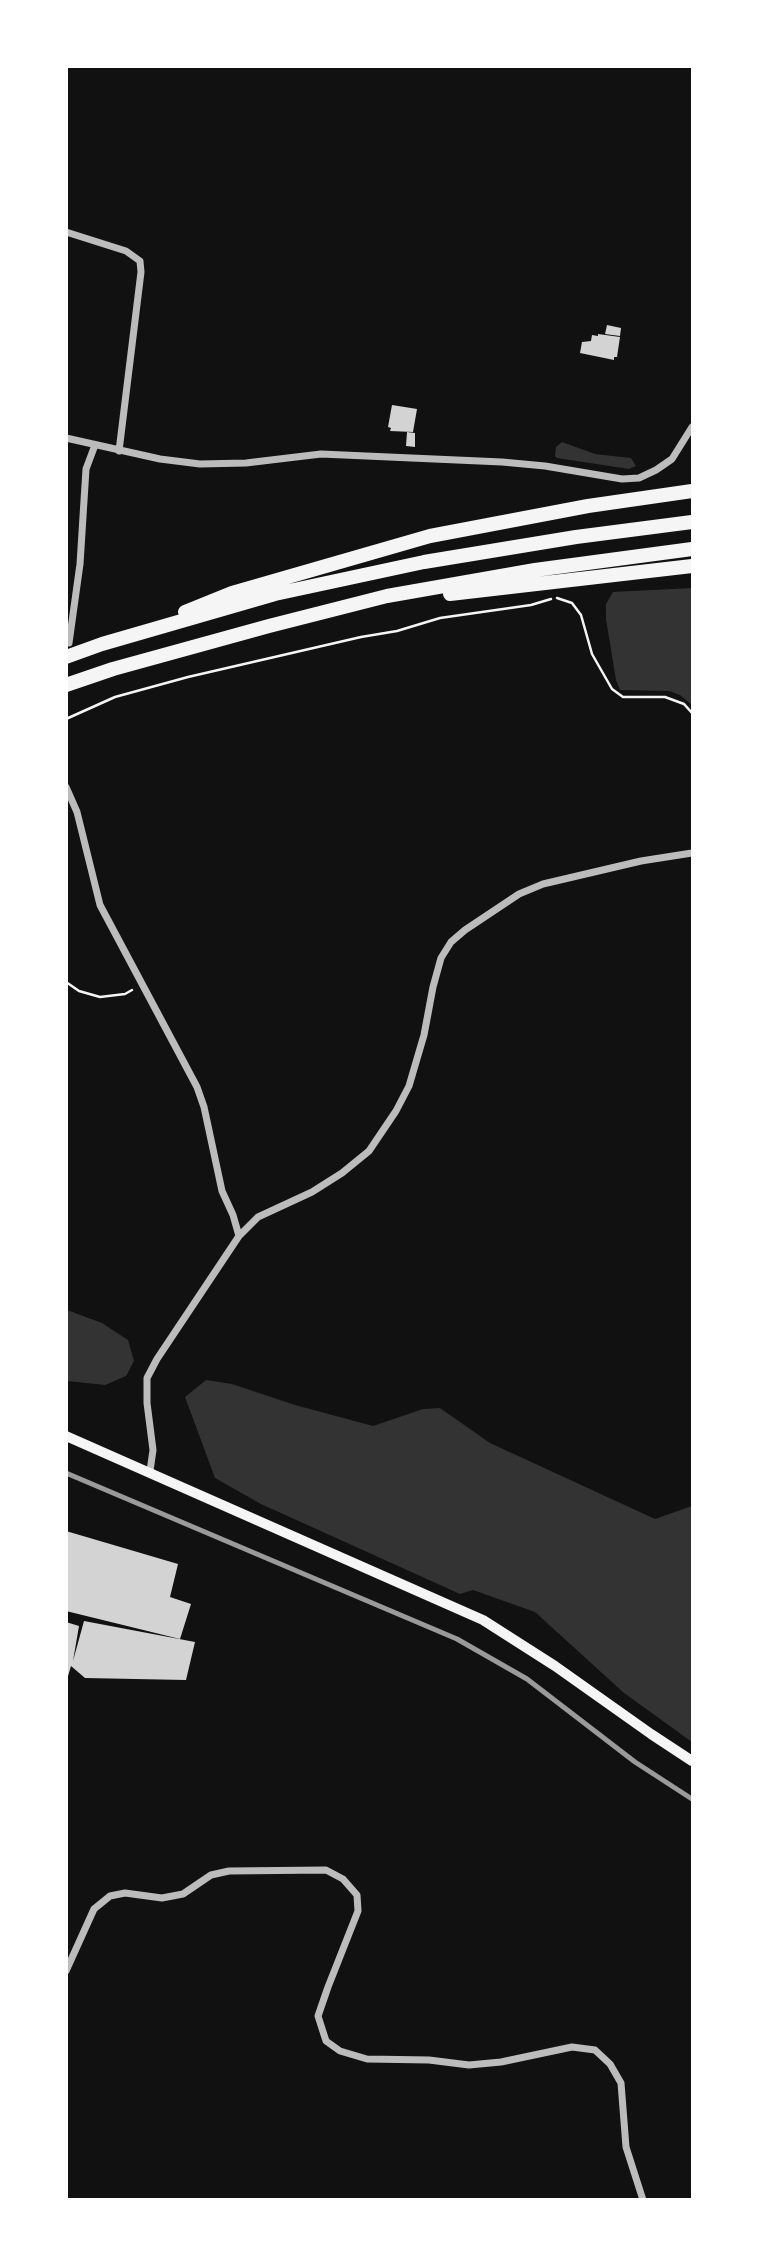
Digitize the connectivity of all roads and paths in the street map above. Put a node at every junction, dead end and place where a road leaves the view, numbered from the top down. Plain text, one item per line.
1 (66, 232) edge
2 (692, 427) edge
3 (66, 438) edge
4 (95, 445) junction
5 (119, 451) junction
6 (692, 491) edge
7 (692, 522) edge
8 (692, 549) edge
9 (692, 566) edge
10 (387, 596) junction
11 (102, 644) junction
12 (68, 650) edge
13 (66, 685) edge
14 (692, 713) edge
15 (66, 719) edge
16 (66, 787) edge
17 (692, 853) edge
18 (66, 982) edge
19 (143, 985) junction
20 (239, 1236) junction
21 (66, 1436) edge
22 (150, 1471) junction
23 (692, 1761) edge
24 (66, 1971) edge
25 (643, 2200) edge

1 - 5 street
2 - 5 street
3 - 4 street
4 - 5 street
4 - 12 street
6 - 11 highway
7 - 11 highway
8 - 10 highway
9 - 10 highway
10 - 13 highway
11 - 12 highway
14 - 15 path
16 - 19 street
17 - 20 street
18 - 19 path
19 - 20 street
20 - 22 street
21 - 22 main road
22 - 23 main road
24 - 25 street

